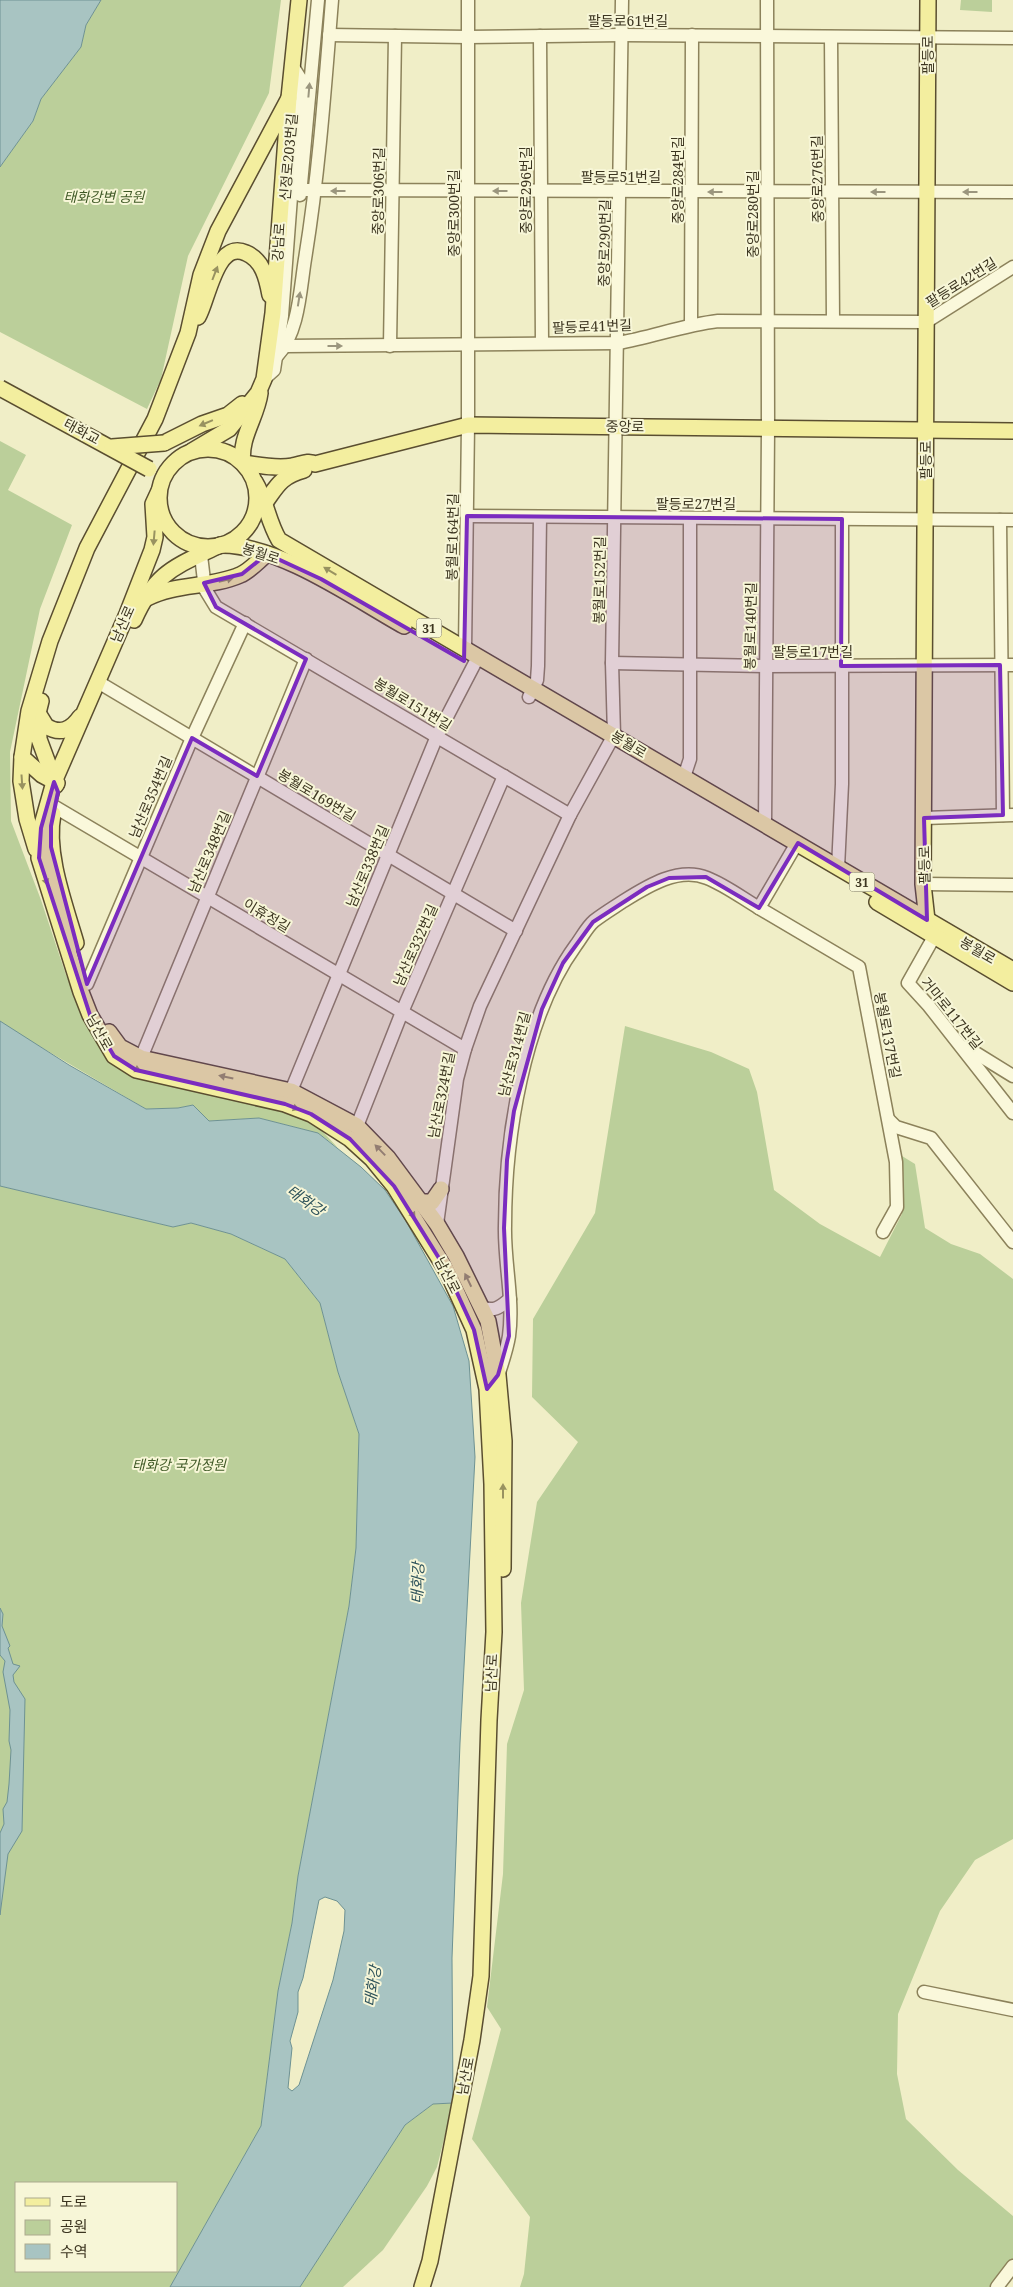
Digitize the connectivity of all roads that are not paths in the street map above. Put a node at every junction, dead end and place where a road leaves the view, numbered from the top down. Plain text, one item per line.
1 (299, 0) edge
2 (318, 0) edge
3 (332, 0) edge
4 (468, 0) edge
5 (622, 0) edge
6 (767, 0) edge
7 (928, 0) edge
8 (622, 35) junction
9 (766, 35) junction
10 (329, 36) junction
11 (395, 36) junction
12 (540, 36) junction
13 (692, 36) junction
14 (468, 37) junction
15 (831, 37) junction
16 (928, 38) junction
17 (1013, 38) edge
18 (293, 66) junction
19 (289, 98) junction
20 (300, 190) junction
21 (316, 191) junction
22 (394, 191) junction
23 (468, 191) junction
24 (540, 191) junction
25 (620, 191) junction
26 (693, 192) junction
27 (766, 192) junction
28 (832, 192) junction
29 (927, 192) junction
30 (1013, 192) edge
31 (1013, 267) edge
32 (278, 314) junction
33 (767, 320) junction
34 (834, 321) junction
35 (926, 322) junction
36 (691, 325) junction
37 (188, 334) junction
38 (542, 343) junction
39 (618, 343) junction
40 (468, 344) junction
41 (286, 346) junction
42 (390, 346) junction
43 (277, 356) junction
44 (262, 384) junction
45 (0, 388) edge
46 (468, 426) junction
47 (617, 426) junction
48 (768, 429) junction
49 (926, 431) junction
50 (1013, 431) edge
51 (112, 447) junction
52 (192, 451) junction
53 (243, 463) junction
54 (316, 464) junction
55 (156, 473) junction
56 (255, 482) junction
57 (159, 491) junction
58 (265, 502) junction
59 (467, 516) junction
60 (540, 517) junction
61 (615, 517) junction
62 (690, 518) junction
63 (767, 518) junction
64 (842, 519) junction
65 (925, 519) junction
66 (252, 520) junction
67 (1000, 520) junction
68 (1013, 520) edge
69 (221, 545) junction
70 (201, 551) junction
71 (267, 554) junction
72 (204, 583) junction
73 (145, 599) junction
74 (245, 623) junction
75 (50, 641) junction
76 (472, 657) junction
77 (306, 658) junction
78 (612, 662) junction
79 (689, 664) junction
80 (924, 665) junction
81 (1000, 665) junction
82 (1013, 665) edge
83 (765, 666) junction
84 (841, 666) junction
85 (103, 685) junction
86 (531, 693) junction
87 (88, 705) junction
88 (38, 713) junction
89 (437, 736) junction
90 (192, 738) junction
91 (612, 739) junction
92 (22, 757) junction
93 (257, 776) junction
94 (504, 776) junction
95 (684, 777) junction
96 (60, 780) junction
97 (56, 804) junction
98 (570, 815) junction
99 (1008, 815) edge
100 (924, 818) junction
101 (765, 824) junction
102 (795, 848) junction
103 (388, 854) junction
104 (39, 858) junction
105 (140, 858) junction
106 (838, 868) junction
107 (923, 884) junction
108 (1013, 885) edge
109 (454, 894) junction
110 (206, 896) junction
111 (759, 908) junction
112 (518, 927) junction
113 (933, 928) junction
114 (1013, 970) edge
115 (338, 974) junction
116 (1013, 983) edge
117 (87, 984) junction
118 (402, 1012) junction
119 (957, 1042) junction
120 (464, 1049) junction
121 (141, 1058) junction
122 (1013, 1076) edge
123 (291, 1090) junction
124 (1013, 1113) edge
125 (889, 1120) junction
126 (357, 1126) junction
127 (441, 1189) junction
128 (420, 1202) junction
129 (437, 1224) junction
130 (883, 1232) dead end
131 (1013, 1242) edge
132 (510, 1299) junction
133 (481, 1307) junction
134 (498, 1375) junction
135 (487, 1389) junction
136 (924, 1992) dead end
137 (1013, 2010) edge
138 (1013, 2266) edge
139 (422, 2287) edge
140 (432, 2287) edge
141 (997, 2287) edge

1 - 18 main road, 강남로
20 -> 2 street, 신정로203번길
3 - 10 street
4 - 14 street, 중앙로300번길
5 - 8 street, 중앙로290번길
6 - 9 street, 중앙로280번길
7 - 16 main road, 팔등로
8 - 12 street, 팔등로61번길
8 - 13 street, 팔등로61번길
8 - 25 street, 중앙로290번길
9 - 13 street, 팔등로61번길
9 - 15 street, 팔등로61번길
9 - 27 street, 중앙로280번길
10 - 11 street, 팔등로61번길
10 - 21 street
11 - 14 street, 팔등로61번길
11 - 22 street, 중앙로306번길
12 - 14 street, 팔등로61번길
12 - 24 street, 중앙로296번길
13 - 26 street, 중앙로284번길
14 - 23 street, 중앙로300번길
15 - 16 street, 팔등로61번길
15 - 28 street, 중앙로276번길
16 - 17 street, 팔등로61번길
16 - 29 main road, 팔등로
18 - 19 main road, 강남로
18 - 32 street
19 - 32 main road, 강남로
19 - 37 main road
20 - 21 street, 팔등로51번길
20 - 32 street, 신정로203번길
22 -> 21 street, 팔등로51번길
41 -> 21 street
22 - 23 street, 팔등로51번길
22 - 42 street, 중앙로306번길
24 -> 23 street, 팔등로51번길
23 - 40 street, 중앙로300번길
24 - 25 street, 팔등로51번길
24 - 38 street, 중앙로296번길
25 - 26 street, 팔등로51번길
25 - 39 street, 중앙로290번길
27 -> 26 street, 팔등로51번길
26 - 36 street, 중앙로284번길
27 - 28 street, 팔등로51번길
27 - 33 street, 중앙로280번길
29 -> 28 street, 팔등로51번길
28 - 34 street, 중앙로276번길
30 -> 29 street, 팔등로51번길
29 - 35 main road, 팔등로
31 - 35 street, 팔등로42번길
37 -> 32 main road
32 - 43 street
32 - 44 main road, 강남로
33 - 34 street, 팔등로41번길
33 - 36 street, 팔등로41번길
33 - 48 street, 중앙로280번길
34 - 35 street, 팔등로41번길
35 - 49 main road, 팔등로
36 - 39 street, 팔등로41번길
37 - 75 main road
38 - 39 street, 팔등로41번길
38 - 40 street, 팔등로41번길
39 - 47 street, 중앙로290번길
40 - 42 street, 팔등로41번길
40 - 46 street, 중앙로300번길
41 -> 42 street, 팔등로41번길
41 - 43 street
43 - 44 street
44 -> 51 main road, bridge
44 - 52 main road
44 - 53 main road, 강남로
45 - 51 main road, 태화교, bridge
46 - 47 main road, 중앙로
46 - 54 main road, 중앙로
46 - 59 street, 봉월로164번길
47 - 48 main road, 중앙로
47 - 61 street, 봉월로152번길
48 - 49 main road, 중앙로
48 - 63 street, 봉월로140번길
49 - 50 main road, 중앙로
49 - 65 main road, 팔등로
51 - 55 main road, 태화교, bridge
52 - 53 main road
52 - 55 main road
53 - 54 main road, 중앙로
53 - 56 main road
54 - 58 main road
55 - 57 main road
56 - 58 main road, 봉월로
56 - 66 main road
57 - 70 main road
57 -> 87 main road, 남산로
58 - 66 main road
76 -> 58 main road, 봉월로 / 31
59 - 60 street, 팔등로27번길
59 - 76 street, 봉월로164번길
60 - 61 street, 팔등로27번길
60 - 86 street
61 - 62 street, 팔등로27번길
61 - 78 street, 봉월로152번길
62 - 63 street, 팔등로27번길
62 - 79 street
63 - 64 street, 팔등로27번길
63 - 83 street, 봉월로140번길
64 - 65 street, 팔등로27번길
64 - 84 street
65 - 67 street, 팔등로27번길
65 - 80 main road, 팔등로
66 - 69 main road
67 - 68 street, 팔등로27번길
67 - 81 street
69 - 70 main road
69 - 71 main road, 봉월로
70 - 72 street, 봉월로151번길
70 - 73 main road, 남산로
72 -> 71 main road
71 - 76 main road, 봉월로
72 - 73 main road
72 - 74 street, 봉월로151번길
73 - 85 main road, 남산로
74 - 77 street, 봉월로151번길
74 - 90 street, 남산로354번길
75 - 88 main road, 남산로
75 - 92 main road
76 - 86 main road
76 - 89 street, 남산로338번길
77 - 89 street, 봉월로151번길
77 - 93 street, 남산로348번길
78 - 79 street, 팔등로17번길
78 - 91 street, 봉월로152번길
79 - 83 street, 팔등로17번길
79 - 95 street
80 - 81 street, 팔등로17번길
80 - 84 street, 팔등로17번길
80 - 100 main road, 팔등로
81 - 82 street, 팔등로17번길
81 - 99 street
83 - 84 street, 팔등로17번길
83 - 101 street, 봉월로140번길
84 - 106 street
85 - 90 street, 봉월로169번길
85 - 96 main road, 남산로
86 - 91 main road
87 - 88 main road
87 - 96 main road, 남산로
88 - 96 main road, 남산로
89 - 94 street, 봉월로151번길
89 - 103 street, 남산로338번길
90 - 93 street, 봉월로169번길
90 - 105 street, 남산로354번길
91 - 95 main road, 봉월로 / 31
91 - 98 street
91 - 102 main road
92 - 96 main road
92 -> 104 main road
93 - 103 street, 봉월로169번길
93 - 110 street, 남산로348번길
94 - 98 street, 봉월로151번길
94 - 109 street, 남산로332번길
95 - 101 main road, 봉월로 / 31
96 - 97 main road, 남산로
96 - 104 main road, 남산로
97 - 105 street, 이휴정길
97 - 117 main road, 남산로
98 - 112 street, 남산로324번길
99 - 100 street
100 - 107 main road, 팔등로
101 - 102 main road, 봉월로 / 31
102 - 106 main road, 봉월로 / 31
102 - 111 street
102 - 113 main road
103 - 109 street, 봉월로169번길
103 - 115 street, 남산로338번길
104 -> 135 main road, 남산로
105 - 110 street, 이휴정길
105 - 117 street, 남산로354번길
106 - 113 main road, 봉월로 / 31
107 - 108 street
107 - 113 main road, 팔등로
109 - 112 street, 봉월로169번길
109 - 118 street, 남산로332번길
110 - 115 street, 이휴정길
110 - 121 street, 남산로348번길
111 - 125 street, 봉월로137번길
111 - 132 street, 남산로314번길
112 - 120 street, 남산로324번길
113 - 114 main road, 봉월로 / 31
113 - 116 main road
113 - 119 street, 거마로117번길
115 - 118 street, 이휴정길
115 - 123 street, 남산로338번길
117 - 121 main road, 남산로
118 - 120 street, 이휴정길
118 - 126 street, 남산로332번길
119 - 122 street
119 - 124 street, 거마로117번길
120 - 127 street, 남산로324번길
123 -> 121 main road, 남산로
123 - 126 main road, 남산로
125 - 130 street, 봉월로137번길
125 - 131 street
128 -> 126 main road, 남산로
127 - 128 main road
127 - 129 street, 남산로324번길
128 - 129 main road, 남산로
133 -> 129 main road, 남산로
132 - 133 street
132 - 134 street, 남산로314번길
133 - 134 main road, 남산로
134 - 135 street, 남산로314번길
140 -> 134 main road, 남산로
135 - 139 main road, 남산로
136 - 137 street
138 - 141 street

